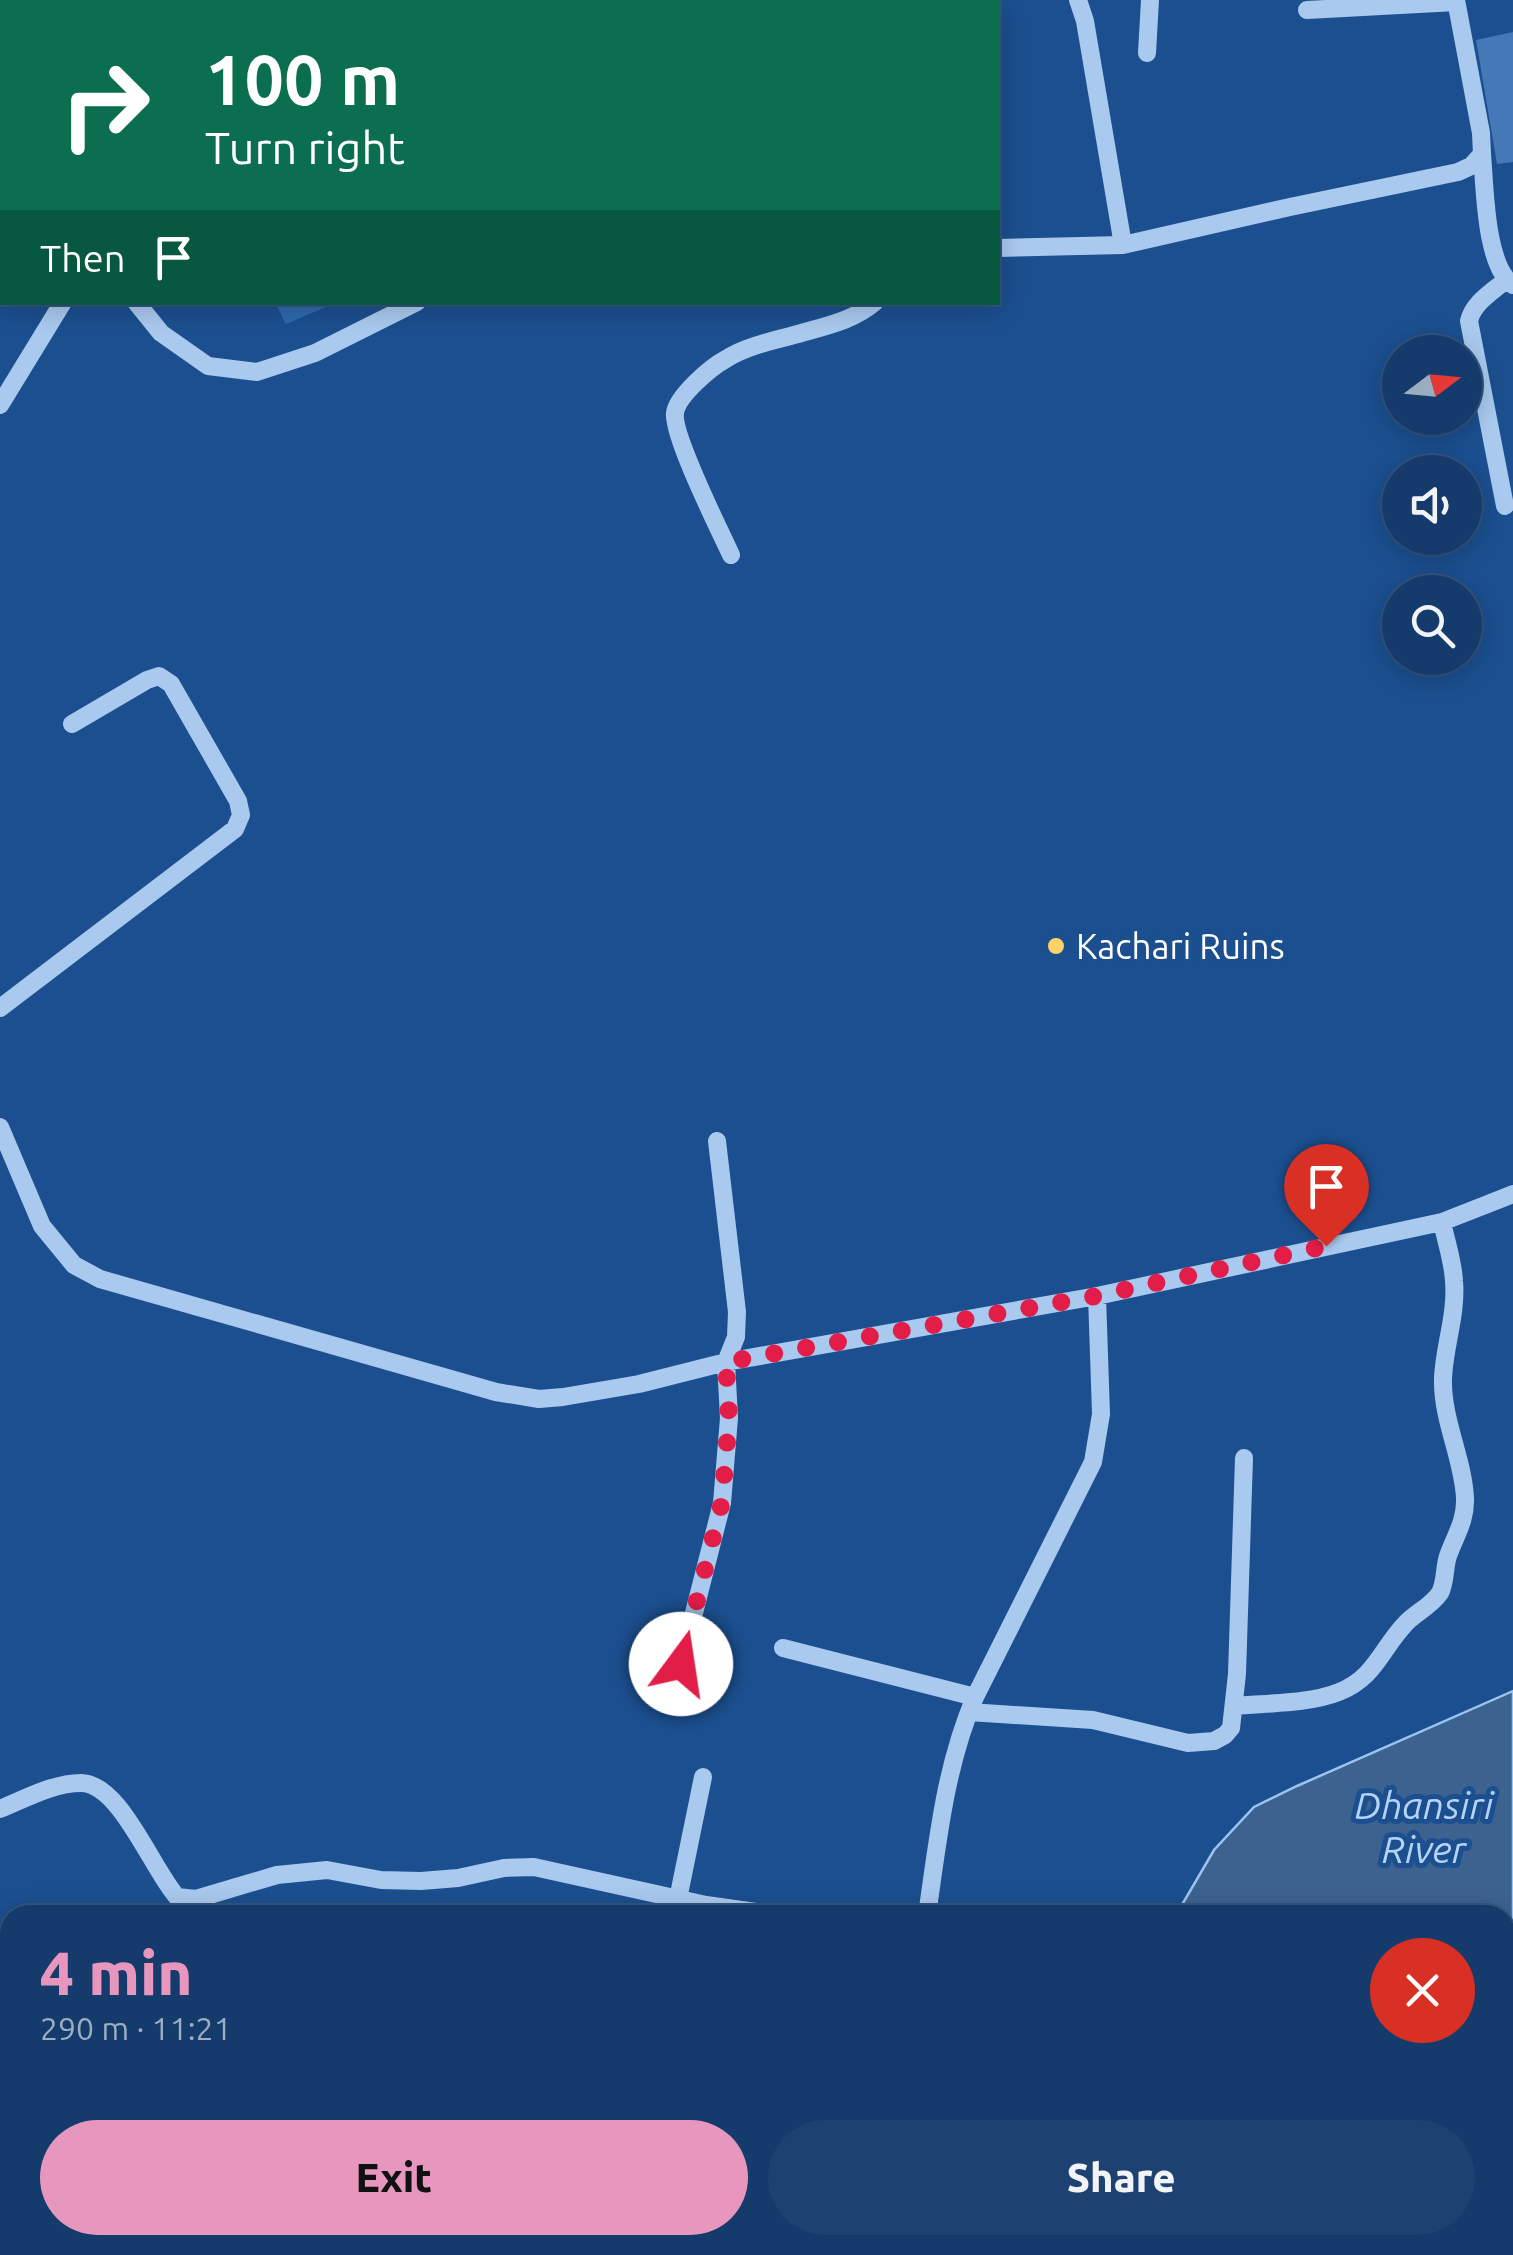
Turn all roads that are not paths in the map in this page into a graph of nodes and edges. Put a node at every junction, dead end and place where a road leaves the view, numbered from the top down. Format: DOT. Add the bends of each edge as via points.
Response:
graph roads {
  1 [pos="1078,0"];
  2 [pos="1150,0"];
  3 [pos="1456,1"];
  4 [pos="1306,10"];
  5 [pos="1146,53"];
  6 [pos="1482,154"];
  7 [pos="1124,245"];
  8 [pos="1000,248"];
  9 [pos="1510,283"];
  10 [pos="61,305"];
  11 [pos="138,305"];
  12 [pos="411,305"];
  13 [pos="872,305"];
  14 [pos="0,405"];
  15 [pos="1505,506"];
  16 [pos="732,555"];
  17 [pos="72,724"];
  18 [pos="0,1008"];
  19 [pos="0,1127"];
  20 [pos="717,1140"];
  21 [pos="1513,1194"];
  22 [pos="1442,1222"];
  23 [pos="1096,1296"];
  24 [pos="726,1362"];
  25 [pos="1244,1458"];
  26 [pos="783,1648"];
  27 [pos="681,1664"];
  28 [pos="972,1704"];
  29 [pos="1234,1706"];
  30 [pos="703,1776"];
  31 [pos="0,1810"];
  32 [pos="678,1899"];
  33 [pos="716,1905"];
  34 [pos="928,1905"];
  1 -- 7 [label="street"];
  2 -- 5 [label="street"];
  3 -- 4 [label="street"];
  3 -- 6 [label="street"];
  6 -- 7 [label="street" via="1458,172"];
  6 -- 9 [label="street" via="1492,252"];
  7 -- 8 [label="street"];
  9 -- 15 [label="street" via="1478,305 1469,322"];
  10 -- 14 [label="street"];
  11 -- 12 [label="street" via="161,332 208,366 256,372 315,353"];
  13 -- 16 [label="street" via="832,325 726,358 682,396 674,414 678,430"];
  17 -- 18 [label="street" via="160,676 241,816 235,830"];
  19 -- 24 [label="street" via="42,1226 74,1265 100,1279 539,1399"];
  20 -- 24 [label="street" via="737,1312"];
  21 -- 22 [label="street"];
  22 -- 23 [label="street"];
  22 -- 29 [label="street" via="1454,1281 1444,1401 1465,1499 1444,1582 1355,1684 1323,1697"];
  23 -- 24 [label="street"];
  23 -- 28 [label="street" via="1101,1414 1093,1462"];
  24 -- 27 [label="street" via="722,1502"];
  25 -- 29 [label="street"];
  26 -- 28 [label="street"];
  28 -- 29 [label="street" via="1092,1720 1188,1743 1225,1735"];
  28 -- 34 [label="street" via="944,1797"];
  30 -- 32 [label="street"];
  31 -- 32 [label="street" via="55,1787 83,1782 101,1788 177,1897 196,1899 278,1875 327,1870 422,1881 534,1867"];
  32 -- 33 [label="street"];
}
